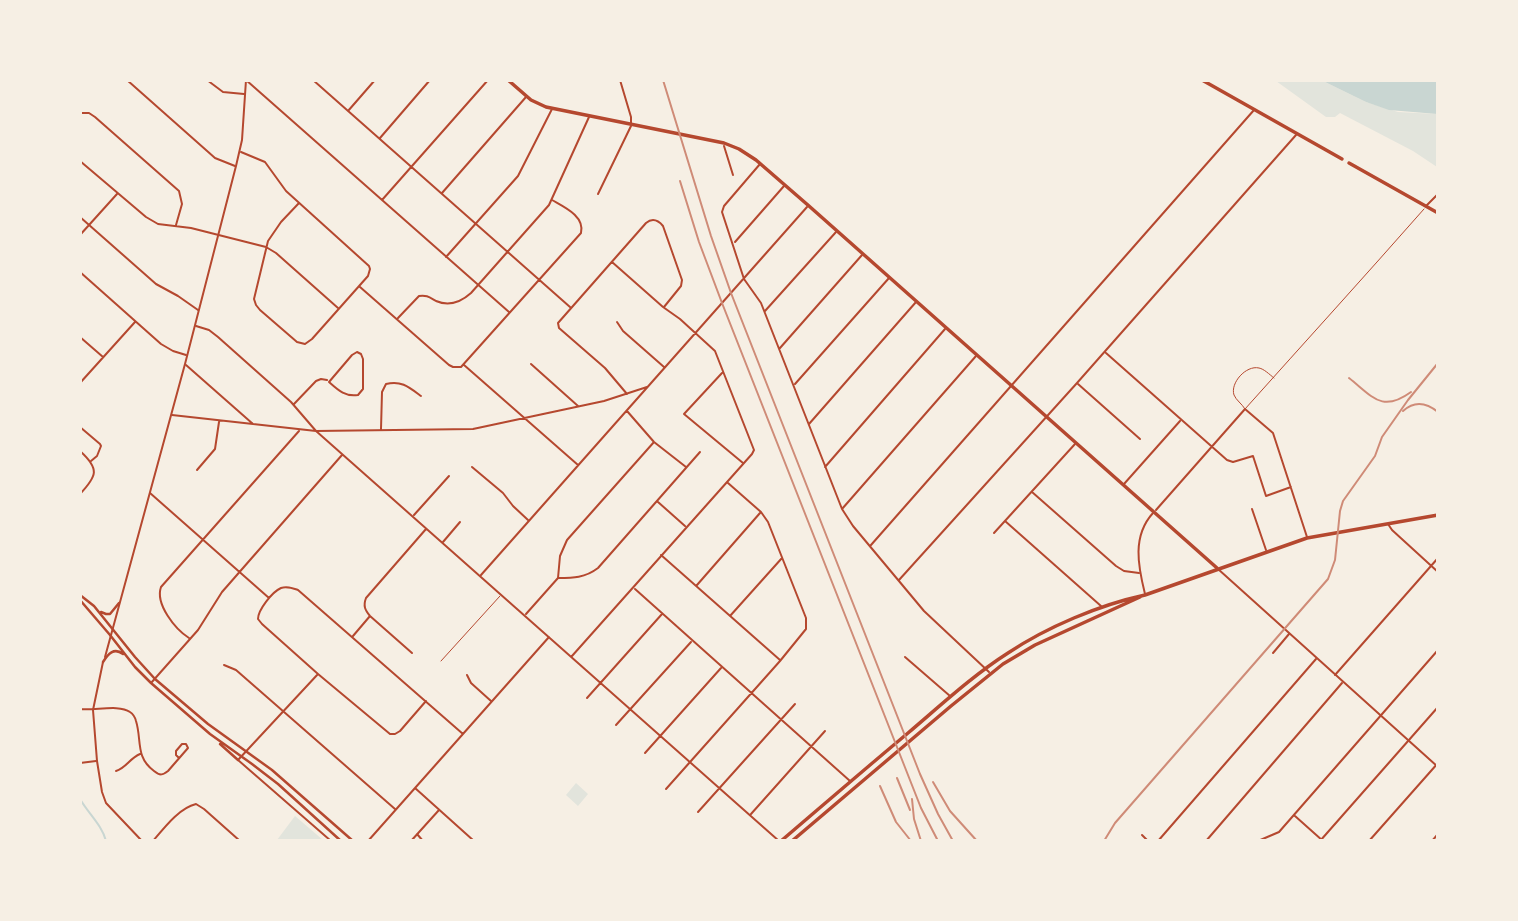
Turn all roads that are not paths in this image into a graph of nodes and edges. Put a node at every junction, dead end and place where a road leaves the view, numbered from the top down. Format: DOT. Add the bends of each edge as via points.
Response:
graph roads {
  1 [pos="127,80"];
  2 [pos="207,80"];
  3 [pos="246,80"];
  4 [pos="313,80"];
  5 [pos="320,80"];
  6 [pos="375,80"];
  7 [pos="430,80"];
  8 [pos="488,80"];
  9 [pos="508,80"];
  10 [pos="620,80"];
  11 [pos="1202,80"];
  12 [pos="317,84"];
  13 [pos="245,94"];
  14 [pos="527,97"];
  15 [pos="553,108"];
  16 [pos="1254,110"];
  17 [pos="348,111"];
  18 [pos="80,113"];
  19 [pos="589,116"];
  20 [pos="631,125"];
  21 [pos="1298,134"];
  22 [pos="379,139"];
  23 [pos="724,143"];
  24 [pos="240,151"];
  25 [pos="1342,159"];
  26 [pos="80,161"];
  27 [pos="761,163"];
  28 [pos="1349,163"];
  29 [pos="236,166"];
  30 [pos="411,167"];
  31 [pos="733,175"];
  32 [pos="785,185"];
  33 [pos="117,193"];
  34 [pos="442,193"];
  35 [pos="598,194"];
  36 [pos="1437,194"];
  37 [pos="382,200"];
  38 [pos="552,200"];
  39 [pos="299,203"];
  40 [pos="809,206"];
  41 [pos="1426,207"];
  42 [pos="1437,214"];
  43 [pos="80,217"];
  44 [pos="476,223"];
  45 [pos="90,225"];
  46 [pos="176,226"];
  47 [pos="837,231"];
  48 [pos="80,235"];
  49 [pos="219,235"];
  50 [pos="733,243"];
  51 [pos="266,247"];
  52 [pos="508,251"];
  53 [pos="863,254"];
  54 [pos="446,257"];
  55 [pos="611,262"];
  56 [pos="80,272"];
  57 [pos="890,278"];
  58 [pos="540,279"];
  59 [pos="744,279"];
  60 [pos="478,285"];
  61 [pos="359,286"];
  62 [pos="916,302"];
  63 [pos="663,307"];
  64 [pos="571,308"];
  65 [pos="339,309"];
  66 [pos="199,311"];
  67 [pos="764,311"];
  68 [pos="510,313"];
  69 [pos="397,320"];
  70 [pos="136,321"];
  71 [pos="617,322"];
  72 [pos="195,326"];
  73 [pos="946,328"];
  74 [pos="695,333"];
  75 [pos="80,337"];
  76 [pos="779,349"];
  77 [pos="1105,352"];
  78 [pos="187,356"];
  79 [pos="977,356"];
  80 [pos="104,358"];
  81 [pos="531,363"];
  82 [pos="185,364"];
  83 [pos="464,365"];
  84 [pos="664,368"];
  85 [pos="723,372"];
  86 [pos="1273,378"];
  87 [pos="328,382"];
  88 [pos="80,383"];
  89 [pos="1077,383"];
  90 [pos="793,386"];
  91 [pos="1012,386"];
  92 [pos="647,387"];
  93 [pos="627,394"];
  94 [pos="421,396"];
  95 [pos="638,398"];
  96 [pos="293,405"];
  97 [pos="579,407"];
  98 [pos="1245,409"];
  99 [pos="627,411"];
  100 [pos="171,415"];
  101 [pos="1046,417"];
  102 [pos="525,418"];
  103 [pos="1181,420"];
  104 [pos="219,421"];
  105 [pos="808,424"];
  106 [pos="253,425"];
  107 [pos="80,427"];
  108 [pos="300,430"];
  109 [pos="381,430"];
  110 [pos="316,431"];
  111 [pos="1140,439"];
  112 [pos="654,442"];
  113 [pos="1076,443"];
  114 [pos="1212,447"];
  115 [pos="80,451"];
  116 [pos="700,452"];
  117 [pos="343,455"];
  118 [pos="91,461"];
  119 [pos="743,464"];
  120 [pos="579,465"];
  121 [pos="472,467"];
  122 [pos="687,467"];
  123 [pos="825,467"];
  124 [pos="197,470"];
  125 [pos="449,476"];
  126 [pos="727,482"];
  127 [pos="1123,485"];
  128 [pos="1291,487"];
  129 [pos="1032,492"];
  130 [pos="150,493"];
  131 [pos="80,494"];
  132 [pos="657,501"];
  133 [pos="842,509"];
  134 [pos="1252,509"];
  135 [pos="761,512"];
  136 [pos="1154,512"];
  137 [pos="1437,515"];
  138 [pos="413,516"];
  139 [pos="529,521"];
  140 [pos="1005,521"];
  141 [pos="460,522"];
  142 [pos="1388,523"];
  143 [pos="687,527"];
  144 [pos="426,528"];
  145 [pos="994,533"];
  146 [pos="1307,538"];
  147 [pos="203,539"];
  148 [pos="443,542"];
  149 [pos="870,546"];
  150 [pos="1266,551"];
  151 [pos="661,555"];
  152 [pos="783,557"];
  153 [pos="1437,558"];
  154 [pos="1431,566"];
  155 [pos="1217,568"];
  156 [pos="240,572"];
  157 [pos="1437,572"];
  158 [pos="1140,573"];
  159 [pos="480,576"];
  160 [pos="558,578"];
  161 [pos="898,581"];
  162 [pos="696,586"];
  163 [pos="633,587"];
  164 [pos="501,594"];
  165 [pos="1145,595"];
  166 [pos="80,598"];
  167 [pos="270,598"];
  168 [pos="119,603"];
  169 [pos="1103,607"];
  170 [pos="97,609"];
  171 [pos="662,614"];
  172 [pos="525,615"];
  173 [pos="370,616"];
  174 [pos="730,616"];
  175 [pos="113,627"];
  176 [pos="1288,634"];
  177 [pos="110,635"];
  178 [pos="352,636"];
  179 [pos="550,637"];
  180 [pos="190,639"];
  181 [pos="692,641"];
  182 [pos="1437,650"];
  183 [pos="412,653"];
  184 [pos="1273,653"];
  185 [pos="126,656"];
  186 [pos="572,656"];
  187 [pos="905,657"];
  188 [pos="1316,659"];
  189 [pos="441,661"];
  190 [pos="780,661"];
  191 [pos="103,662"];
  192 [pos="224,665"];
  193 [pos="722,667"];
  194 [pos="986,668"];
  195 [pos="990,673"];
  196 [pos="318,674"];
  197 [pos="467,675"];
  198 [pos="1335,675"];
  199 [pos="155,679"];
  200 [pos="601,682"];
  201 [pos="1343,682"];
  202 [pos="151,683"];
  203 [pos="752,693"];
  204 [pos="951,697"];
  205 [pos="587,698"];
  206 [pos="426,701"];
  207 [pos="491,702"];
  208 [pos="795,704"];
  209 [pos="1437,707"];
  210 [pos="80,709"];
  211 [pos="631,709"];
  212 [pos="93,710"];
  213 [pos="284,712"];
  214 [pos="1380,716"];
  215 [pos="781,720"];
  216 [pos="616,725"];
  217 [pos="825,731"];
  218 [pos="463,734"];
  219 [pos="660,735"];
  220 [pos="1408,741"];
  221 [pos="811,746"];
  222 [pos="246,751"];
  223 [pos="645,753"];
  224 [pos="141,754"];
  225 [pos="179,758"];
  226 [pos="239,758"];
  227 [pos="97,761"];
  228 [pos="691,762"];
  229 [pos="80,763"];
  230 [pos="1437,765"];
  231 [pos="116,771"];
  232 [pos="850,781"];
  233 [pos="415,788"];
  234 [pos="720,788"];
  235 [pos="666,789"];
  236 [pos="396,809"];
  237 [pos="439,810"];
  238 [pos="698,812"];
  239 [pos="750,815"];
  240 [pos="1294,815"];
  241 [pos="417,834"];
  242 [pos="1437,834"];
  243 [pos="1142,835"];
  244 [pos="1321,840"];
  245 [pos="142,841"];
  246 [pos="153,841"];
  247 [pos="240,841"];
  248 [pos="331,841"];
  249 [pos="341,841"];
  250 [pos="353,841"];
  251 [pos="368,841"];
  252 [pos="411,841"];
  253 [pos="424,841"];
  254 [pos="474,841"];
  255 [pos="780,841"];
  256 [pos="792,841"];
  257 [pos="1148,841"];
  258 [pos="1158,841"];
  259 [pos="1206,841"];
  260 [pos="1258,841"];
  261 [pos="1369,841"];
  262 [pos="1432,841"];
  1 -- 29 [label="street" via="215,158"];
  2 -- 13 [label="street" via="222,92"];
  3 -- 13 [label="street"];
  3 -- 37 [label="street"];
  4 -- 12 [label="street"];
  5 -- 12 [label="street"];
  6 -- 17 [label="street"];
  7 -- 22 [label="street"];
  8 -- 30 [label="street"];
  9 -- 14 [label="main road"];
  10 -- 20 [label="street"];
  11 -- 16 [label="main road"];
  12 -- 17 [label="street"];
  13 -- 24 [label="street"];
  14 -- 15 [label="main road"];
  14 -- 34 [label="street"];
  15 -- 19 [label="main road"];
  15 -- 44 [label="street" via="518,176"];
  16 -- 21 [label="main road"];
  16 -- 91 [label="street"];
  17 -- 22 [label="street"];
  18 -- 46 [label="street" via="95,117 179,191"];
  19 -- 20 [label="main road"];
  19 -- 38 [label="street"];
  20 -- 23 [label="main road"];
  20 -- 35 [label="street"];
  21 -- 25 [label="main road"];
  21 -- 77 [label="street"];
  22 -- 30 [label="street"];
  23 -- 27 [label="main road"];
  23 -- 31 [label="street"];
  24 -- 29 [label="street"];
  24 -- 39 [label="street" via="265,162"];
  26 -- 33 [label="street"];
  27 -- 32 [label="main road"];
  27 -- 50 [label="street" via="722,209"];
  28 -- 41 [label="main road"];
  29 -- 49 [label="street"];
  30 -- 34 [label="street"];
  30 -- 37 [label="street"];
  32 -- 40 [label="main road"];
  32 -- 50 [label="street"];
  33 -- 45 [label="street"];
  33 -- 46 [label="street" via="150,221"];
  34 -- 44 [label="street"];
  36 -- 41 [label="street"];
  37 -- 54 [label="street"];
  38 -- 52 [label="street"];
  38 -- 58 [label="street" via="577,217 583,228"];
  39 -- 51 [label="street"];
  39 -- 61 [label="street" via="369,266 368,276"];
  40 -- 47 [label="main road"];
  40 -- 59 [label="street"];
  41 -- 42 [label="main road"];
  41 -- 86 [label="lane"];
  43 -- 45 [label="street"];
  44 -- 52 [label="street"];
  44 -- 54 [label="street"];
  45 -- 48 [label="street"];
  45 -- 66 [label="street" via="156,284"];
  46 -- 49 [label="street"];
  47 -- 53 [label="main road"];
  47 -- 67 [label="street"];
  49 -- 51 [label="street"];
  49 -- 66 [label="street"];
  50 -- 59 [label="street"];
  51 -- 65 [label="street"];
  51 -- 65 [label="street" via="255,302 297,342 308,343"];
  52 -- 58 [label="street"];
  52 -- 60 [label="street"];
  53 -- 57 [label="main road"];
  53 -- 76 [label="street"];
  54 -- 60 [label="street"];
  55 -- 63 [label="street"];
  55 -- 63 [label="street" via="646,223 660,222 682,283"];
  55 -- 64 [label="street"];
  56 -- 70 [label="street"];
  57 -- 62 [label="main road"];
  57 -- 90 [label="street"];
  58 -- 64 [label="street"];
  58 -- 68 [label="street"];
  59 -- 67 [label="street"];
  59 -- 74 [label="street"];
  60 -- 68 [label="street"];
  60 -- 69 [label="street" via="454,303 419,296"];
  61 -- 65 [label="street"];
  61 -- 69 [label="street"];
  62 -- 73 [label="main road"];
  62 -- 105 [label="street"];
  63 -- 74 [label="street"];
  64 -- 93 [label="street" via="559,328"];
  66 -- 72 [label="street"];
  67 -- 76 [label="street"];
  68 -- 83 [label="street"];
  69 -- 83 [label="street" via="449,365"];
  70 -- 78 [label="street" via="166,347"];
  70 -- 80 [label="street"];
  71 -- 84 [label="street"];
  72 -- 78 [label="street"];
  72 -- 96 [label="street" via="214,333"];
  73 -- 79 [label="main road"];
  73 -- 123 [label="street"];
  74 -- 84 [label="street"];
  74 -- 85 [label="street" via="715,351"];
  75 -- 80 [label="street"];
  76 -- 90 [label="street"];
  77 -- 89 [label="street"];
  77 -- 103 [label="street"];
  78 -- 82 [label="street"];
  79 -- 91 [label="main road"];
  79 -- 133 [label="street"];
  80 -- 88 [label="street"];
  81 -- 97 [label="street"];
  82 -- 100 [label="street"];
  82 -- 106 [label="street"];
  83 -- 102 [label="street"];
  84 -- 92 [label="street"];
  85 -- 119 [label="street" via="754,450"];
  85 -- 119 [label="street" via="684,414"];
  86 -- 98 [label="lane"];
  86 -- 98 [label="lane" via="1257,368 1247,370 1237,381 1234,393"];
  87 -- 87 [label="street" via="355,353 363,356 360,393 346,395"];
  87 -- 96 [label="street" via="316,381"];
  89 -- 101 [label="street"];
  89 -- 111 [label="street"];
  90 -- 105 [label="street"];
  91 -- 101 [label="main road"];
  91 -- 149 [label="street"];
  92 -- 93 [label="street"];
  92 -- 95 [label="street"];
  93 -- 95 [label="street"];
  93 -- 97 [label="street"];
  94 -- 109 [label="street" via="405,384 386,384"];
  95 -- 99 [label="street"];
  96 -- 110 [label="street"];
  97 -- 102 [label="street"];
  98 -- 114 [label="street"];
  98 -- 128 [label="street" via="1273,433"];
  99 -- 112 [label="street"];
  99 -- 120 [label="street"];
  100 -- 104 [label="street"];
  100 -- 130 [label="street"];
  101 -- 113 [label="main road"];
  101 -- 161 [label="street"];
  102 -- 109 [label="street" via="473,429"];
  102 -- 120 [label="street"];
  103 -- 114 [label="street"];
  103 -- 127 [label="street"];
  104 -- 106 [label="street"];
  104 -- 124 [label="street" via="215,449"];
  105 -- 123 [label="street"];
  106 -- 108 [label="street"];
  107 -- 118 [label="street" via="101,446"];
  108 -- 110 [label="street"];
  108 -- 147 [label="street"];
  109 -- 110 [label="street"];
  110 -- 117 [label="street"];
  112 -- 122 [label="street"];
  112 -- 160 [label="street" via="567,540"];
  113 -- 127 [label="main road"];
  113 -- 129 [label="street"];
  114 -- 128 [label="street" via="1230,462 1253,456 1266,496"];
  114 -- 136 [label="street"];
  115 -- 118 [label="street"];
  116 -- 122 [label="street"];
  117 -- 138 [label="street"];
  117 -- 156 [label="street"];
  118 -- 131 [label="street" via="94,479"];
  119 -- 126 [label="street"];
  120 -- 139 [label="street"];
  121 -- 139 [label="street"];
  122 -- 132 [label="street"];
  123 -- 133 [label="street"];
  125 -- 138 [label="street"];
  126 -- 135 [label="street"];
  126 -- 143 [label="street"];
  127 -- 136 [label="main road"];
  128 -- 146 [label="street"];
  129 -- 140 [label="street"];
  129 -- 158 [label="street" via="1116,566"];
  130 -- 147 [label="street"];
  130 -- 168 [label="street"];
  132 -- 143 [label="street"];
  132 -- 160 [label="street" via="593,572 580,578"];
  133 -- 149 [label="street"];
  134 -- 150 [label="street"];
  135 -- 152 [label="street"];
  135 -- 162 [label="street"];
  136 -- 155 [label="main road"];
  136 -- 158 [label="street" via="1139,539"];
  137 -- 142 [label="main road"];
  138 -- 144 [label="street"];
  139 -- 159 [label="street"];
  140 -- 145 [label="street"];
  140 -- 169 [label="street"];
  141 -- 148 [label="street"];
  142 -- 146 [label="main road"];
  142 -- 154 [label="street"];
  143 -- 151 [label="street"];
  144 -- 148 [label="street"];
  144 -- 173 [label="street" via="366,598 364,607"];
  146 -- 150 [label="main road"];
  147 -- 156 [label="street"];
  147 -- 180 [label="street" via="158,594 175,626"];
  148 -- 159 [label="street"];
  149 -- 161 [label="street"];
  150 -- 155 [label="main road"];
  151 -- 162 [label="street"];
  151 -- 163 [label="street"];
  152 -- 174 [label="street"];
  152 -- 190 [label="street" via="807,626"];
  153 -- 154 [label="street"];
  154 -- 157 [label="street"];
  154 -- 198 [label="street"];
  155 -- 165 [label="main road"];
  155 -- 176 [label="street"];
  156 -- 167 [label="street"];
  156 -- 180 [label="street"];
  158 -- 165 [label="street"];
  159 -- 164 [label="street"];
  160 -- 172 [label="street"];
  161 -- 194 [label="street"];
  162 -- 174 [label="street"];
  163 -- 171 [label="street"];
  163 -- 186 [label="street"];
  164 -- 172 [label="street"];
  164 -- 189 [label="lane"];
  165 -- 169 [label="main road"];
  165 -- 195 [label="main road" via="1035,645"];
  166 -- 170 [label="main road"];
  166 -- 177 [label="main road"];
  167 -- 178 [label="street" via="285,587 298,590"];
  167 -- 196 [label="street" via="257,617"];
  168 -- 170 [label="main road" via="110,614"];
  168 -- 175 [label="street"];
  169 -- 194 [label="main road" via="1031,639"];
  170 -- 175 [label="main road"];
  171 -- 181 [label="street"];
  171 -- 200 [label="street"];
  172 -- 179 [label="street"];
  173 -- 178 [label="street"];
  173 -- 183 [label="street"];
  174 -- 190 [label="street"];
  175 -- 177 [label="street"];
  175 -- 199 [label="main road"];
  176 -- 184 [label="street"];
  176 -- 188 [label="street"];
  177 -- 185 [label="main road"];
  177 -- 191 [label="street"];
  178 -- 206 [label="street"];
  179 -- 186 [label="street"];
  179 -- 207 [label="street"];
  180 -- 199 [label="street"];
  181 -- 193 [label="street"];
  181 -- 211 [label="street"];
  182 -- 214 [label="street"];
  185 -- 191 [label="main road" via="114,651"];
  185 -- 202 [label="main road"];
  186 -- 200 [label="street"];
  187 -- 204 [label="street"];
  188 -- 198 [label="street"];
  188 -- 258 [label="street"];
  190 -- 203 [label="street"];
  191 -- 212 [label="street"];
  192 -- 213 [label="street" via="234,668"];
  193 -- 203 [label="street"];
  193 -- 219 [label="street"];
  194 -- 195 [label="street"];
  194 -- 204 [label="main road"];
  195 -- 256 [label="main road"];
  196 -- 206 [label="street" via="390,734 398,733"];
  196 -- 213 [label="street"];
  197 -- 207 [label="street"];
  198 -- 201 [label="street"];
  199 -- 202 [label="street"];
  199 -- 222 [label="main road"];
  200 -- 205 [label="street"];
  200 -- 211 [label="street"];
  201 -- 214 [label="street"];
  201 -- 259 [label="street"];
  202 -- 226 [label="main road"];
  203 -- 215 [label="street"];
  203 -- 228 [label="street"];
  204 -- 232 [label="main road"];
  206 -- 218 [label="street"];
  207 -- 218 [label="street"];
  208 -- 215 [label="street"];
  209 -- 220 [label="street"];
  210 -- 212 [label="street"];
  211 -- 216 [label="street"];
  211 -- 219 [label="street"];
  212 -- 224 [label="street" via="131,713"];
  212 -- 227 [label="street"];
  213 -- 222 [label="street"];
  213 -- 236 [label="street"];
  214 -- 220 [label="street"];
  214 -- 240 [label="street"];
  215 -- 221 [label="street"];
  215 -- 234 [label="street"];
  217 -- 221 [label="street"];
  218 -- 233 [label="street"];
  219 -- 223 [label="street"];
  219 -- 228 [label="street"];
  220 -- 230 [label="street"];
  220 -- 244 [label="street"];
  221 -- 232 [label="street"];
  221 -- 239 [label="street"];
  222 -- 226 [label="street"];
  222 -- 250 [label="main road"];
  224 -- 225 [label="street" via="161,775"];
  224 -- 231 [label="street"];
  226 -- 248 [label="street"];
  226 -- 249 [label="main road" via="278,784"];
  227 -- 229 [label="street"];
  227 -- 245 [label="street" via="106,803"];
  228 -- 234 [label="street"];
  228 -- 235 [label="street"];
  230 -- 261 [label="street"];
  232 -- 255 [label="main road"];
  233 -- 236 [label="street"];
  233 -- 237 [label="street"];
  234 -- 238 [label="street"];
  234 -- 239 [label="street"];
  236 -- 251 [label="street"];
  237 -- 241 [label="street"];
  237 -- 254 [label="street"];
  239 -- 255 [label="street"];
  240 -- 244 [label="street"];
  240 -- 260 [label="street" via="1278,833"];
  241 -- 252 [label="street"];
  241 -- 253 [label="street"];
  242 -- 262 [label="street"];
  243 -- 257 [label="street"];
  246 -- 247 [label="street" via="196,804"];
}
